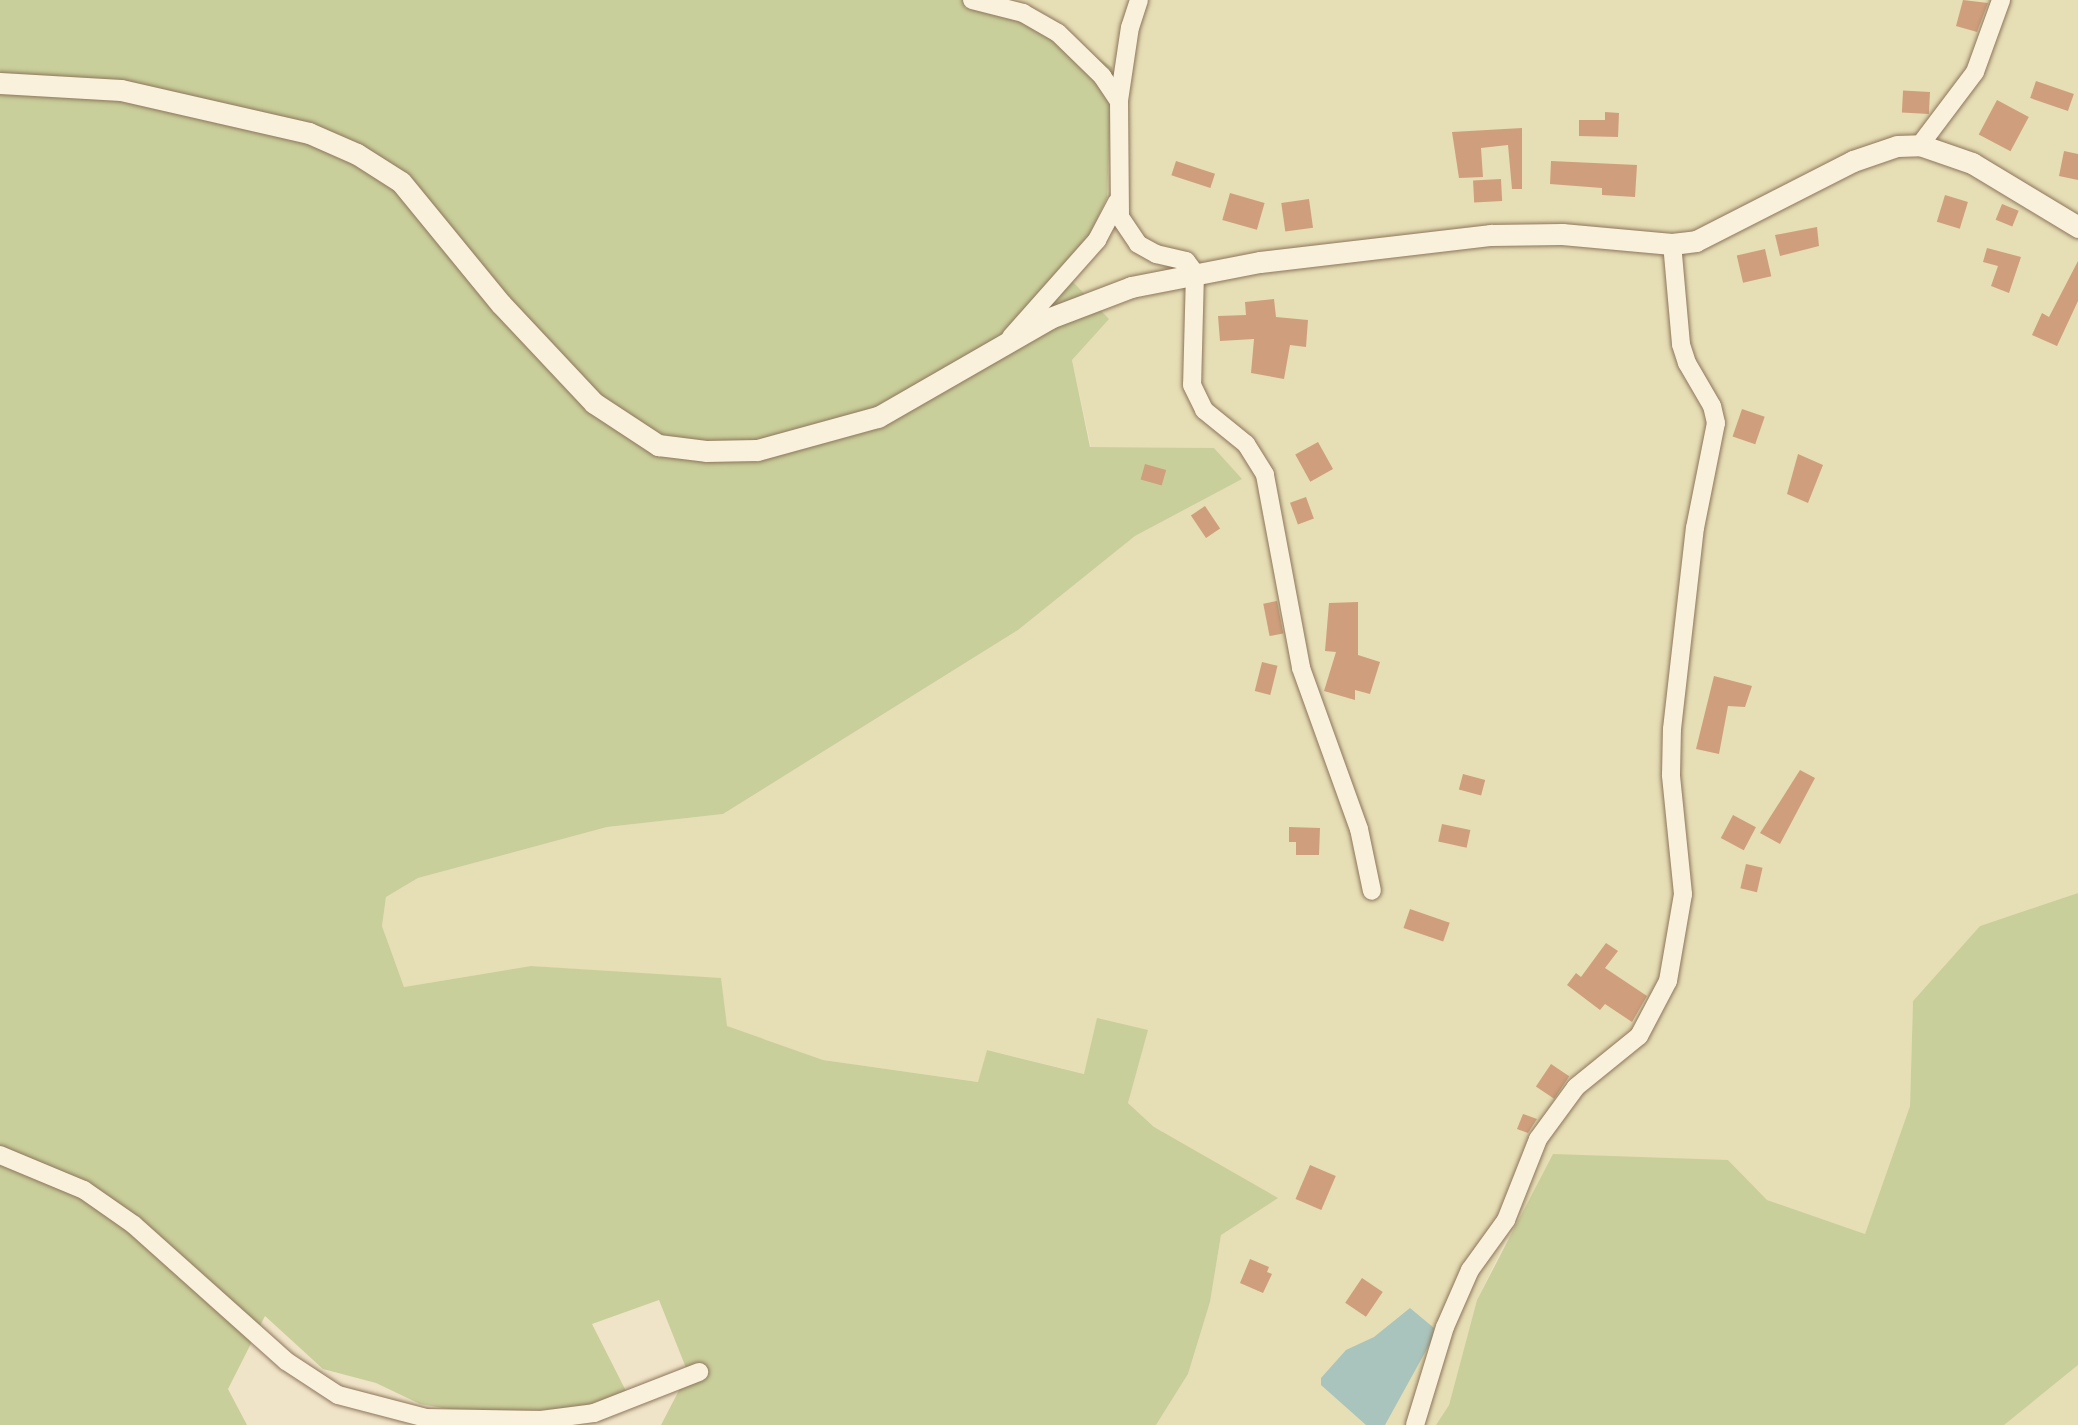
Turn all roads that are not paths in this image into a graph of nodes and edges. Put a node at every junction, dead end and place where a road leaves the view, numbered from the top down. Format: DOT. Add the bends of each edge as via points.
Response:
graph roads {
  1 [pos="972,0"];
  2 [pos="1139,0"];
  3 [pos="2001,0"];
  4 [pos="1015,5"];
  5 [pos="0,83"];
  6 [pos="1119,102"];
  7 [pos="1920,145"];
  8 [pos="1116,202"];
  9 [pos="2078,227"];
  10 [pos="1672,244"];
  11 [pos="1195,273"];
  12 [pos="1008,340"];
  13 [pos="1372,891"];
  14 [pos="0,1155"];
  15 [pos="699,1372"];
  16 [pos="1415,1425"];
  1 -- 4 [label="street"];
  2 -- 6 [label="street" via="1127,38"];
  3 -- 7 [label="street" via="1975,72"];
  4 -- 6 [label="street" via="1058,33 1102,76"];
  5 -- 12 [label="street" via="121,90 309,133 357,154 401,182 501,304 586,395 626,428 658,445 706,451 757,450 810,438 878,417"];
  6 -- 8 [label="street"];
  7 -- 9 [label="street" via="1972,163"];
  7 -- 10 [label="street" via="1873,152 1713,234"];
  8 -- 11 [label="street" via="1138,244 1186,261"];
  8 -- 12 [label="street" via="1097,240"];
  10 -- 11 [label="street" via="1562,234 1491,235 1337,251"];
  10 -- 16 [label="street" via="1681,344 1716,423 1695,528 1672,729 1671,775 1683,894 1668,981 1639,1036 1576,1087 1538,1139 1506,1220 1470,1270 1445,1327"];
  11 -- 12 [label="street" via="1088,301"];
  11 -- 13 [label="street" via="1192,385 1204,410 1246,444 1265,475 1301,668 1359,829"];
  14 -- 15 [label="street" via="84,1190 134,1226 286,1361 338,1395 426,1418 541,1420 594,1413"];
}
